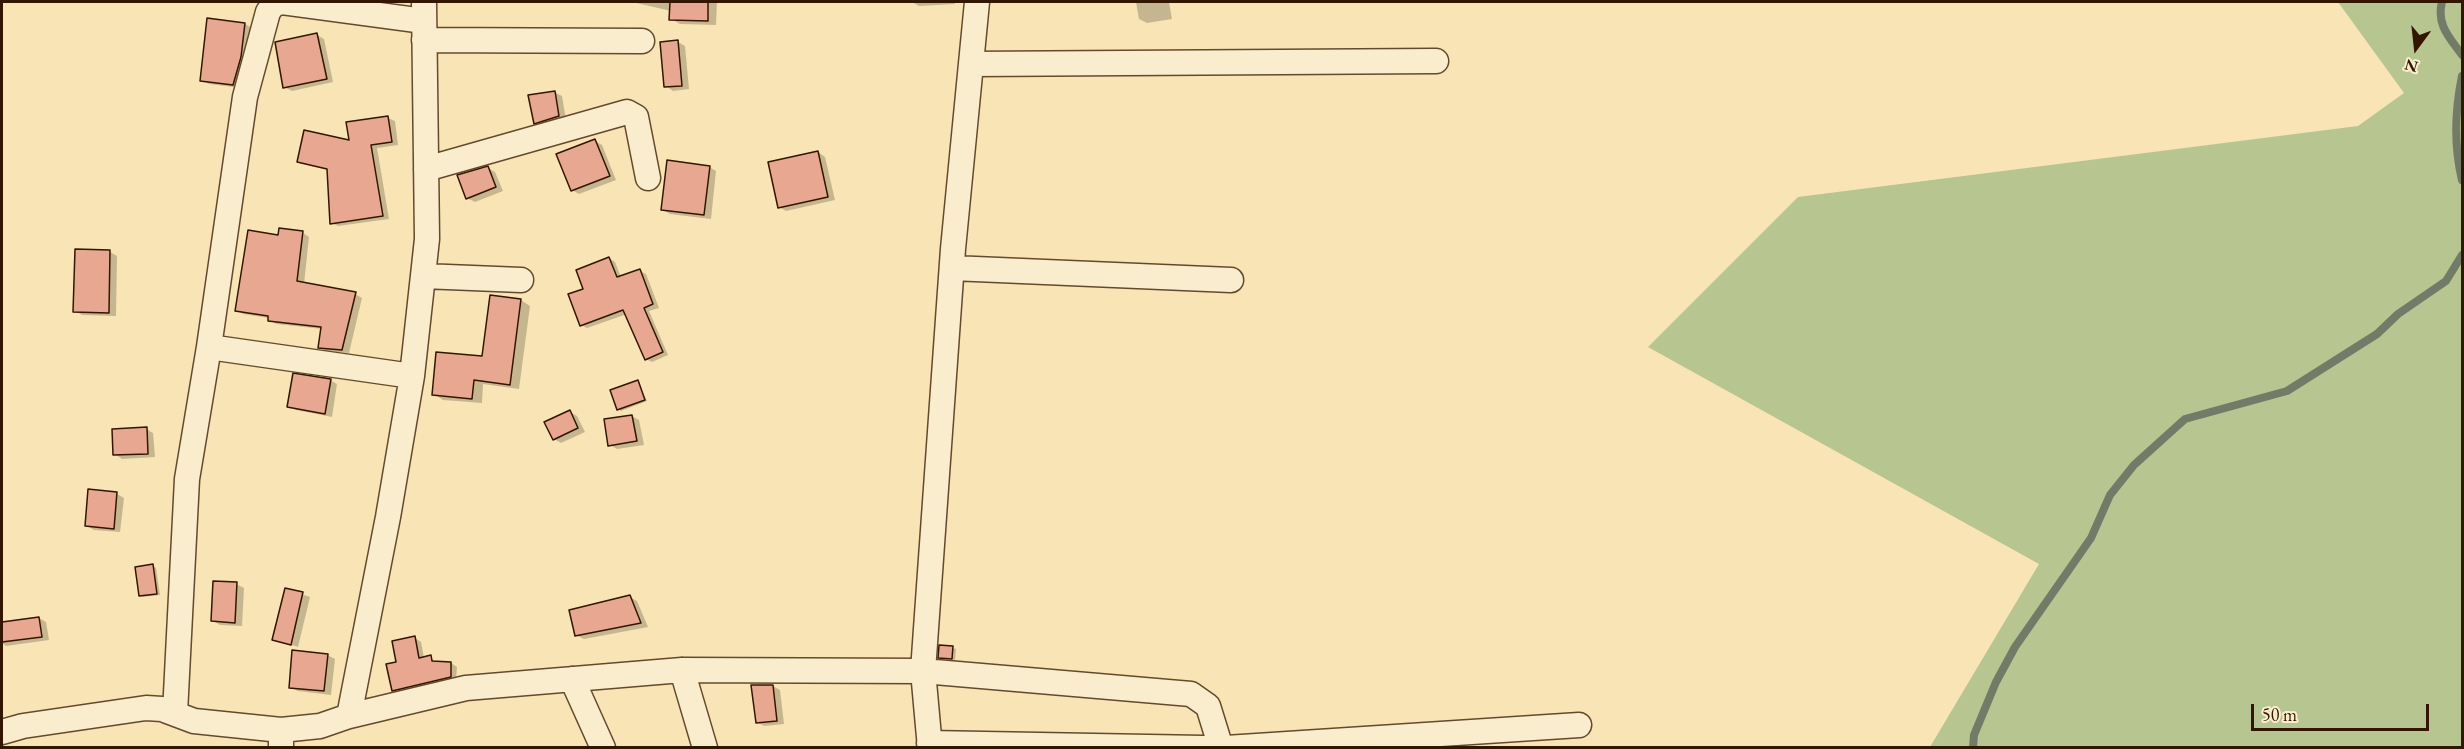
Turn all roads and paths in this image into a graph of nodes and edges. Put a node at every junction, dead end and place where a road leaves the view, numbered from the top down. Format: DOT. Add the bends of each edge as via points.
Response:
graph roads {
  1 [pos="282,2"];
  2 [pos="977,2"];
  3 [pos="424,21"];
  4 [pos="642,41"];
  5 [pos="1436,61"];
  6 [pos="971,64"];
  7 [pos="426,169"];
  8 [pos="648,178"];
  9 [pos="952,268"];
  10 [pos="423,276"];
  11 [pos="521,280"];
  12 [pos="1231,280"];
  13 [pos="209,347"];
  14 [pos="412,376"];
  15 [pos="682,670"];
  16 [pos="923,671"];
  17 [pos="572,679"];
  18 [pos="175,713"];
  19 [pos="349,716"];
  20 [pos="1579,724"];
  21 [pos="2,732"];
  22 [pos="281,739"];
  23 [pos="930,745"];
  24 [pos="603,747"];
  25 [pos="705,747"];
  26 [pos="1203,747"];
  27 [pos="1224,747"];
  1 -- 3 [label="street"];
  1 -- 13 [label="street" via="273,4 268,12 245,97"];
  2 -- 6 [label="street"];
  3 -- 4 [label="street"];
  3 -- 7 [label="street"];
  5 -- 6 [label="street"];
  6 -- 9 [label="street"];
  7 -- 8 [label="street" via="627,112 636,117"];
  7 -- 10 [label="street" via="428,239"];
  9 -- 12 [label="street"];
  9 -- 16 [label="street"];
  10 -- 11 [label="street"];
  10 -- 14 [label="street"];
  13 -- 14 [label="street"];
  13 -- 18 [label="street" via="187,479"];
  14 -- 19 [label="street"];
  15 -- 16 [label="street"];
  15 -- 17 [label="street"];
  15 -- 25 [label="street"];
  16 -- 23 [label="street"];
  16 -- 27 [label="street" via="1191,694 1208,706"];
  17 -- 19 [label="street" via="466,688"];
  17 -- 24 [label="street"];
  18 -- 21 [label="street" via="146,708"];
  18 -- 22 [label="street" via="194,721"];
  19 -- 22 [label="street"];
  20 -- 27 [label="street"];
  23 -- 26 [label="street"];
}
